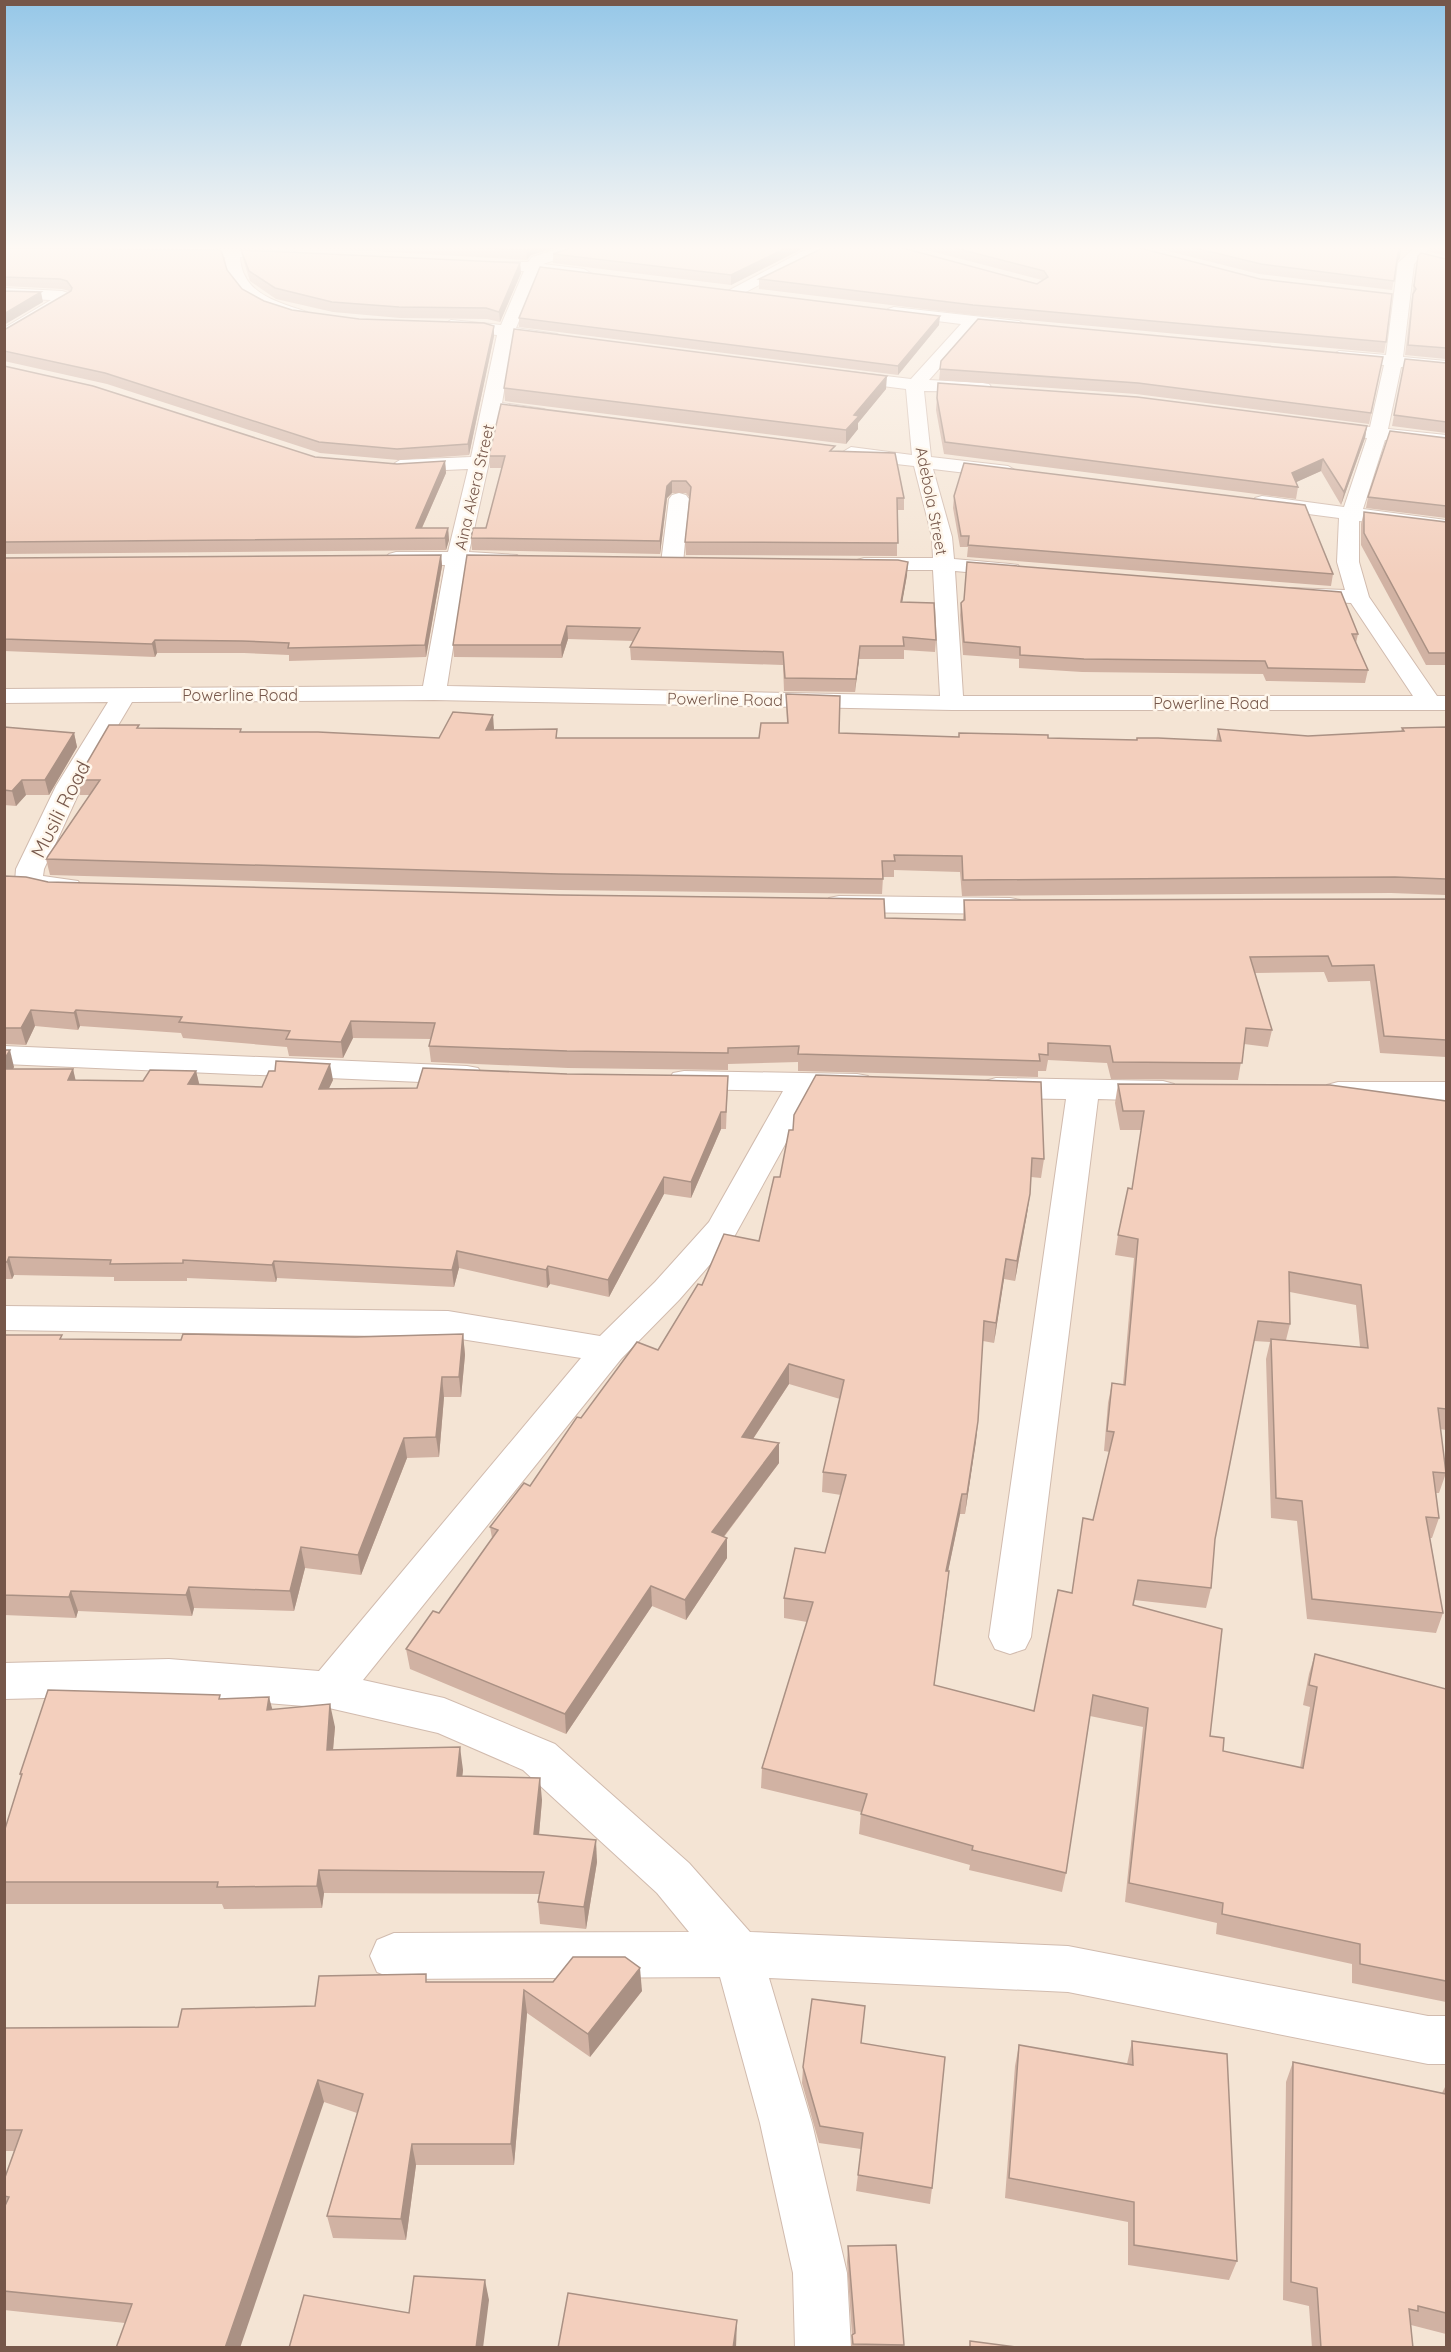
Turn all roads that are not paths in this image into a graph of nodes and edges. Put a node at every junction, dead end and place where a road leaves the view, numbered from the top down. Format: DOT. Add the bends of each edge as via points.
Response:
graph roads {
  1 [pos="499,357"];
  2 [pos="941,357"];
  3 [pos="1345,357"];
  4 [pos="1395,357"];
  5 [pos="1394,361"];
  6 [pos="1446,366"];
  7 [pos="831,375"];
  8 [pos="915,385"];
  9 [pos="1001,389"];
  10 [pos="492,408"];
  11 [pos="561,416"];
  12 [pos="1302,424"];
  13 [pos="1378,434"];
  14 [pos="1446,441"];
  15 [pos="834,452"];
  16 [pos="479,462"];
  17 [pos="922,462"];
  18 [pos="378,466"];
  19 [pos="1028,474"];
  20 [pos="679,499"];
  21 [pos="1239,499"];
  22 [pos="1351,514"];
  23 [pos="1446,526"];
  24 [pos="457,558"];
  25 [pos="375,559"];
  26 [pos="527,560"];
  27 [pos="696,563"];
  28 [pos="838,564"];
  29 [pos="944,564"];
  30 [pos="1027,571"];
  31 [pos="1279,591"];
  32 [pos="1358,597"];
  33 [pos="434,693"];
  34 [pos="4,696"];
  35 [pos="124,696"];
  36 [pos="952,703"];
  37 [pos="1438,703"];
  38 [pos="96,888"];
  39 [pos="810,904"];
  40 [pos="1035,906"];
  41 [pos="4,1055"];
  42 [pos="496,1076"];
  43 [pos="650,1080"];
  44 [pos="804,1082"];
  45 [pos="886,1084"];
  46 [pos="967,1087"];
  47 [pos="1083,1091"];
  48 [pos="1189,1091"];
  49 [pos="1306,1092"];
  50 [pos="1446,1092"];
  51 [pos="4,1318"];
  52 [pos="609,1350"];
  53 [pos="1010,1637"];
  54 [pos="6,1688"];
  55 [pos="329,1690"];
  56 [pos="738,1954"];
  57 [pos="394,1956"];
  58 [pos="1446,2040"];
  59 [pos="823,2348"];
  1 -- 10 [label="street, Aina Akera Street"];
  2 -- 8 [label="street"];
  3 -- 5 [label="street"];
  4 -- 5 [label="street"];
  5 -- 6 [label="street"];
  5 -- 13 [label="street"];
  7 -- 8 [label="street"];
  8 -- 9 [label="street"];
  8 -- 17 [label="street, Adebola Street"];
  10 -- 11 [label="street"];
  10 -- 16 [label="street, Aina Akera Street"];
  12 -- 13 [label="street"];
  13 -- 14 [label="street"];
  13 -- 22 [label="street"];
  15 -- 17 [label="street"];
  16 -- 18 [label="street"];
  16 -- 24 [label="street, Aina Akera Street"];
  17 -- 19 [label="street"];
  17 -- 29 [label="street, Adebola Street" via="942,537"];
  20 -- 27 [label="street" via="663,563"];
  21 -- 22 [label="street"];
  22 -- 23 [label="street"];
  22 -- 32 [label="street" via="1348,562"];
  24 -- 25 [label="street"];
  24 -- 26 [label="street"];
  24 -- 33 [label="street, Aina Akera Street"];
  28 -- 29 [label="street"];
  29 -- 30 [label="street"];
  29 -- 36 [label="street, Adebola Street"];
  31 -- 32 [label="street"];
  32 -- 37 [label="street"];
  33 -- 35 [label="street, Powerline Road"];
  33 -- 36 [label="street, Powerline Road"];
  34 -- 35 [label="street, Powerline Road"];
  35 -- 38 [label="street, Musili Road" via="69,786 30,869 28,882"];
  36 -- 37 [label="street, Powerline Road"];
  39 -- 40 [label="street"];
  41 -- 42 [label="street"];
  43 -- 44 [label="street"];
  44 -- 45 [label="street"];
  44 -- 52 [label="street" via="722,1228"];
  46 -- 47 [label="street"];
  47 -- 48 [label="street"];
  47 -- 53 [label="street"];
  49 -- 50 [label="street"];
  51 -- 52 [label="street" via="448,1324"];
  52 -- 55 [label="street"];
  54 -- 55 [label="street" via="169,1677"];
  55 -- 56 [label="street" via="444,1716 538,1757 673,1878"];
  56 -- 57 [label="street"];
  56 -- 58 [label="street" via="1068,1969 1428,2040"];
  56 -- 59 [label="street" via="786,2123 820,2273"];
}
